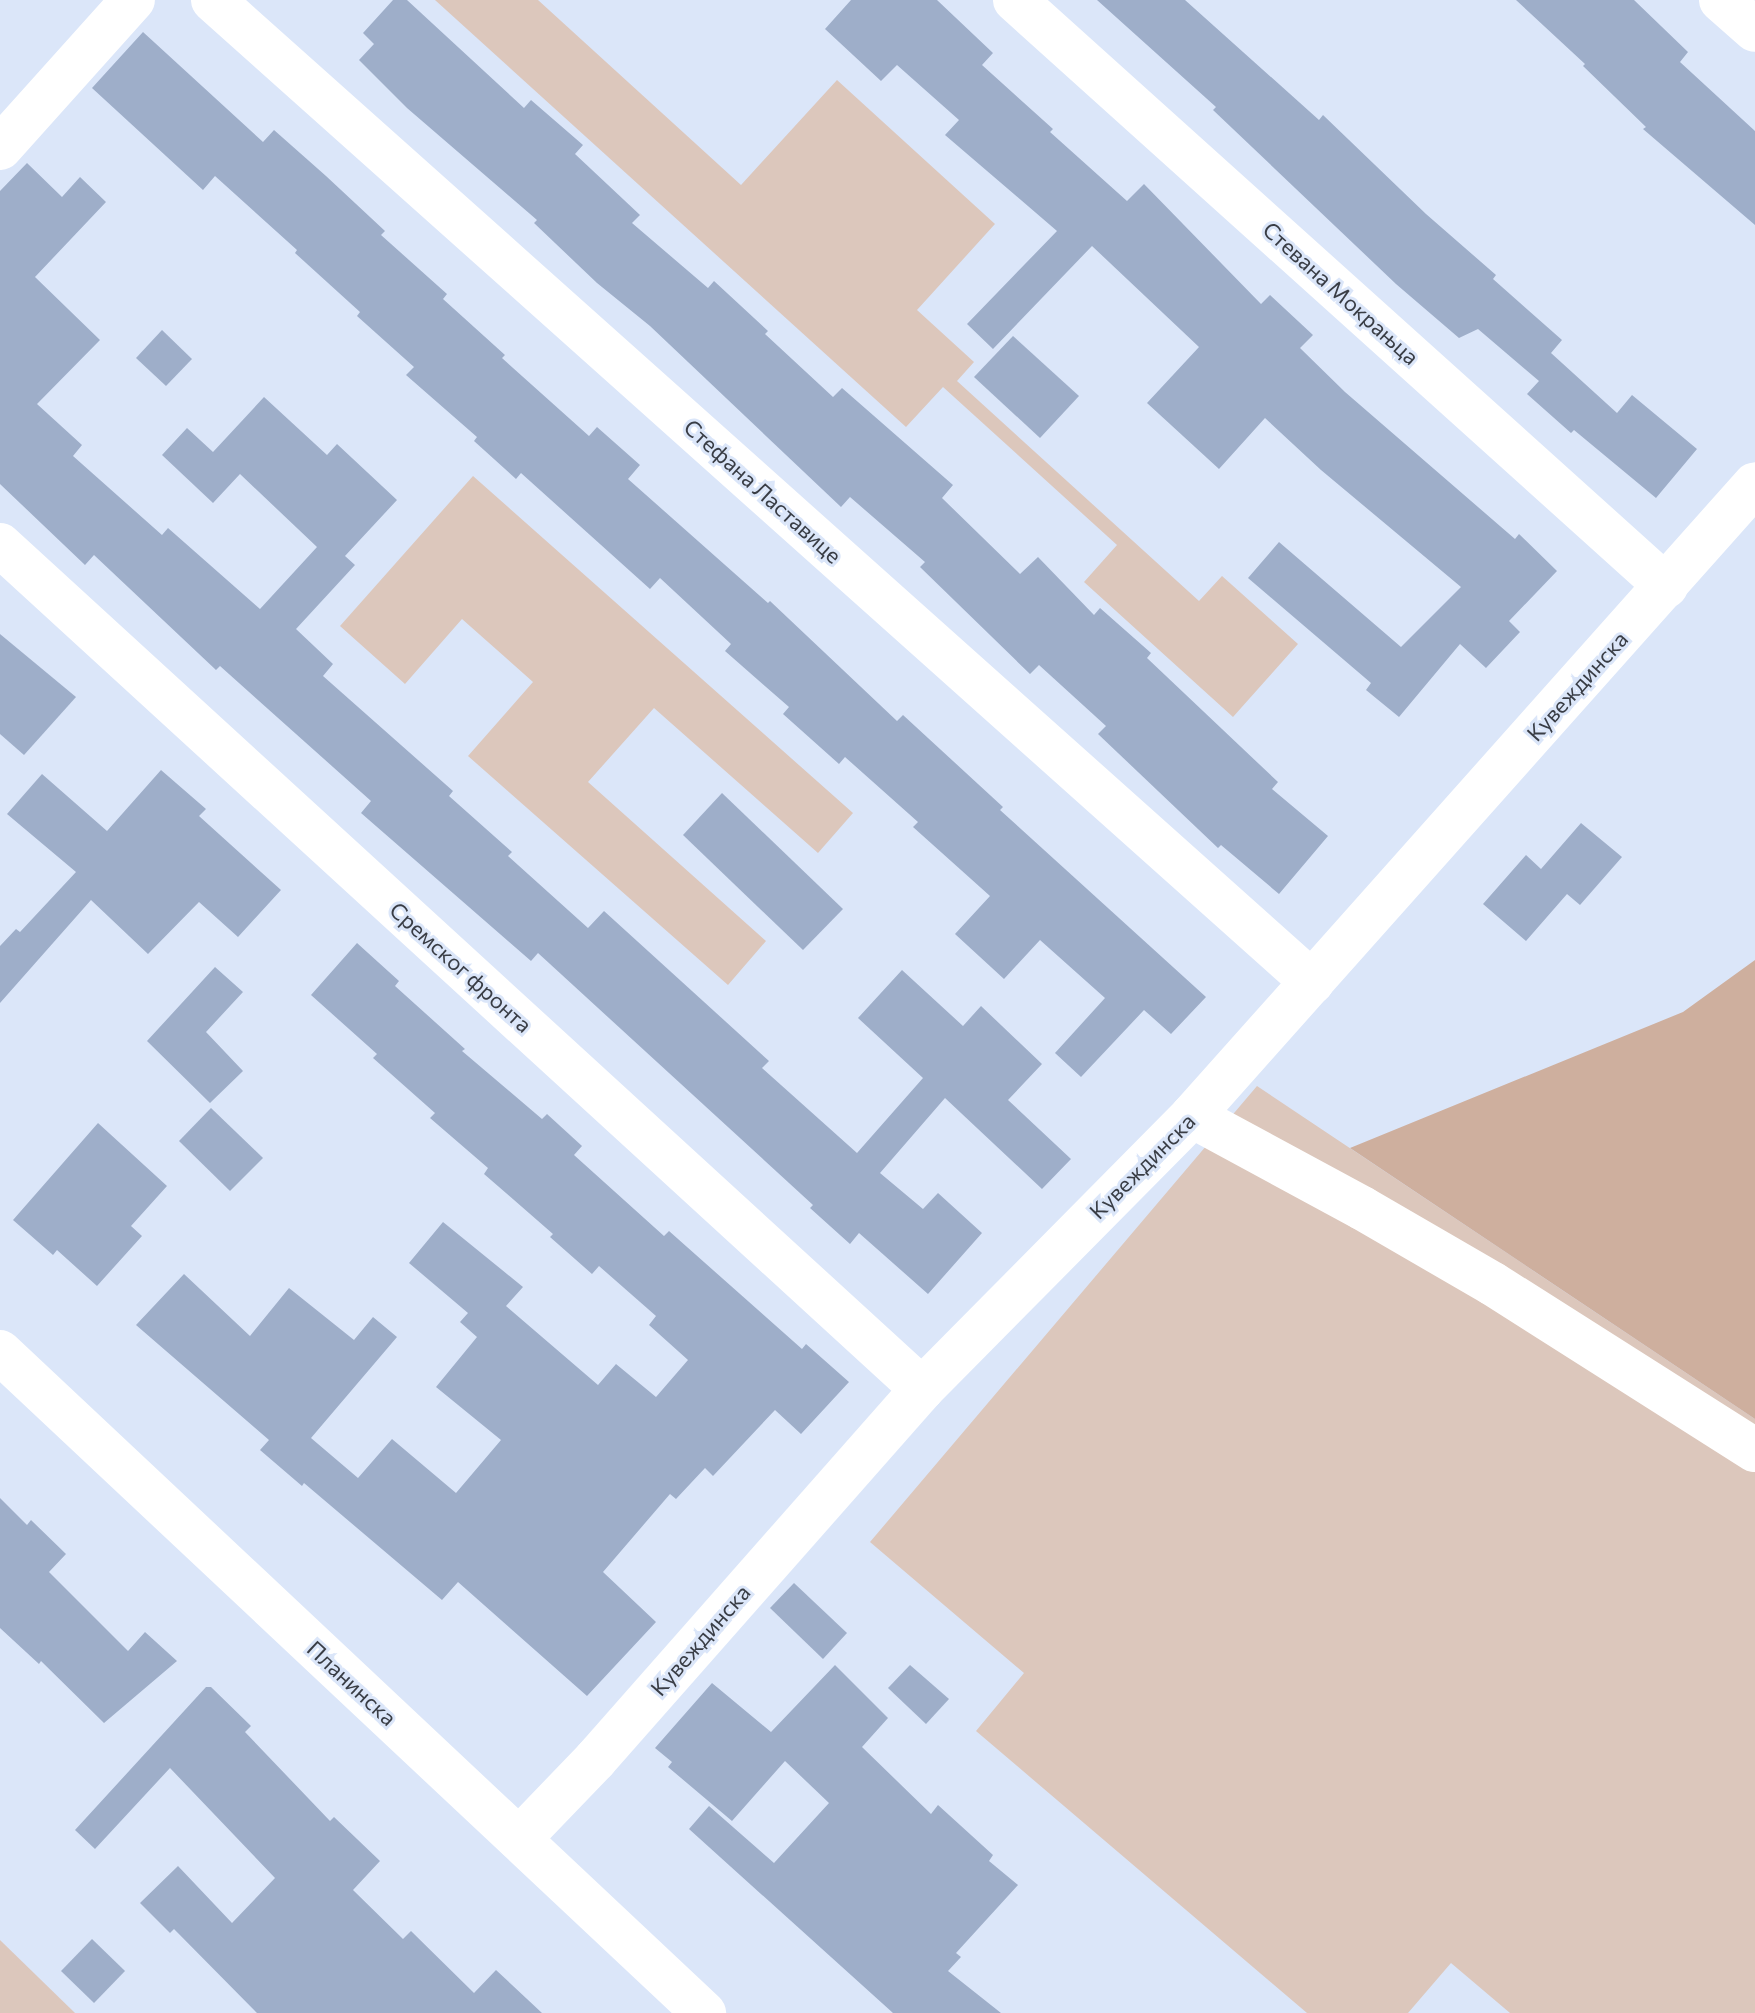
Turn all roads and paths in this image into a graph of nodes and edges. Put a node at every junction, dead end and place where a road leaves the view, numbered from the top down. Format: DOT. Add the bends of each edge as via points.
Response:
graph roads {
  1 [pos="133,0"];
  2 [pos="213,0"];
  3 [pos="1015,0"];
  4 [pos="1721,0"];
  5 [pos="1755,30"];
  6 [pos="0,148"];
  7 [pos="1755,484"];
  8 [pos="0,545"];
  9 [pos="1666,586"];
  10 [pos="1312,982"];
  11 [pos="1192,1116"];
  12 [pos="0,1352"];
  13 [pos="922,1389"];
  14 [pos="1755,1450"];
  15 [pos="519,1839"];
  16 [pos="704,2013"];
  1 -- 6 [label="street"];
  2 -- 10 [label="street, Стефана Ластавице"];
  3 -- 9 [label="street, Стевана Мокрањца"];
  4 -- 5 [label="street"];
  7 -- 9 [label="street, Кувеждинска"];
  8 -- 13 [label="street, Сремског фронта"];
  9 -- 10 [label="street, Кувеждинска"];
  10 -- 11 [label="street, Кувеждинска"];
  11 -- 13 [label="street, Кувеждинска"];
  11 -- 14 [label="street" via="1493,1284"];
  12 -- 15 [label="street, Планинска"];
  13 -- 15 [label="street, Кувеждинска"];
  15 -- 16 [label="street, Планинска"];
}
